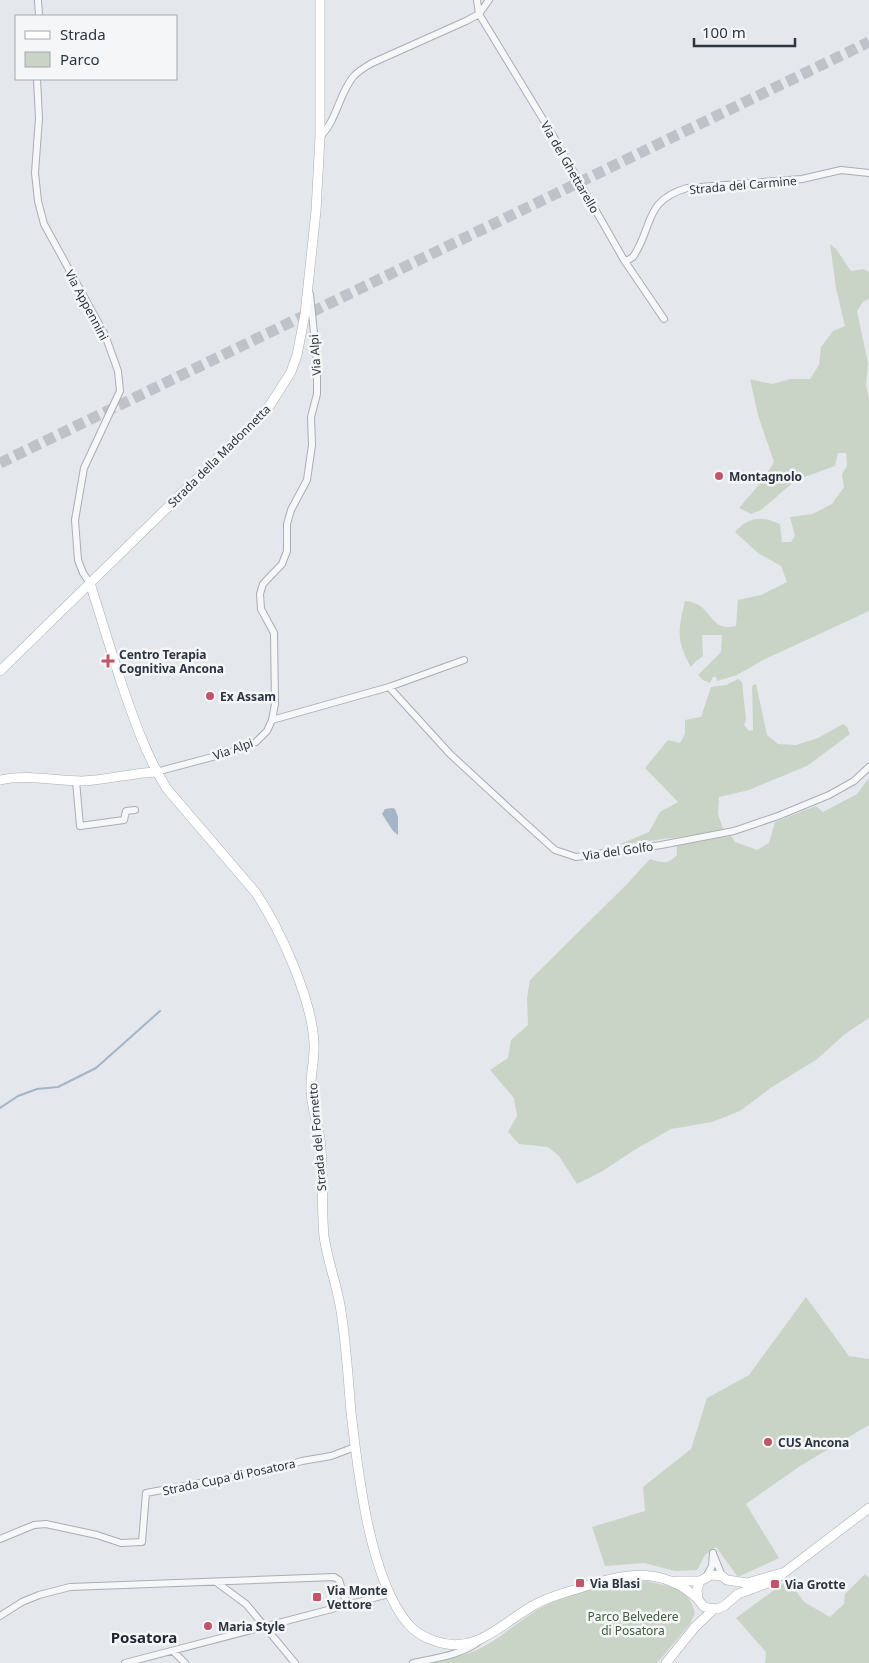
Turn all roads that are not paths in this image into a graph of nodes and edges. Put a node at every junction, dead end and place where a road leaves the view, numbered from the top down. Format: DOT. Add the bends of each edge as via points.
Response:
graph roads {
  1 [pos="38,0"];
  2 [pos="320,0"];
  3 [pos="477,0"];
  4 [pos="489,0"];
  5 [pos="479,14"];
  6 [pos="39,15"];
  7 [pos="37,80"];
  8 [pos="320,137"];
  9 [pos="869,173"];
  10 [pos="624,260"];
  11 [pos="309,283"];
  12 [pos="664,319"];
  13 [pos="90,583"];
  14 [pos="464,660"];
  15 [pos="0,671"];
  16 [pos="389,687"];
  17 [pos="272,720"];
  18 [pos="869,768"];
  19 [pos="156,772"];
  20 [pos="0,780"];
  21 [pos="76,781"];
  22 [pos="134,810"];
  23 [pos="355,1447"];
  24 [pos="869,1508"];
  25 [pos="0,1539"];
  26 [pos="782,1573"];
  27 [pos="724,1578"];
  28 [pos="703,1579"];
  29 [pos="671,1581"];
  30 [pos="215,1582"];
  31 [pos="389,1594"];
  32 [pos="699,1601"];
  33 [pos="728,1603"];
  34 [pos="347,1605"];
  35 [pos="714,1609"];
  36 [pos="0,1616"];
  37 [pos="695,1626"];
  38 [pos="265,1627"];
  39 [pos="481,1640"];
  40 [pos="173,1651"];
  41 [pos="184,1662"];
  42 [pos="125,1663"];
  43 [pos="295,1663"];
  44 [pos="413,1663"];
  45 [pos="666,1663"];
  1 -- 6 [label="street"];
  2 -- 8 [label="street, Strada della Madonnetta"];
  3 -- 5 [label="street"];
  4 -- 5 [label="street"];
  5 -- 8 [label="street" via="359,70 351,79 328,130"];
  5 -- 10 [label="street, Via del Ghettarello"];
  7 -- 13 [label="street, Via Appennini" via="35,173 44,224 105,335 118,371 120,391 84,468 74,520 78,560"];
  8 -- 11 [label="street, Strada della Madonnetta"];
  9 -- 10 [label="street, Strada del Carmine" via="840,170 802,180 687,188 672,193 655,209 633,257"];
  10 -- 12 [label="street, Via del Ghettarello"];
  11 -- 13 [label="street, Strada della Madonnetta" via="297,355 291,372 270,405"];
  11 -- 17 [label="street, Via Alpi" via="317,394 311,417 308,480 291,510 287,524 287,551 282,564 264,584 260,594 261,608 274,633 275,704"];
  13 -- 15 [label="street, Strada della Madonnetta"];
  13 -- 19 [label="street, Strada del Fornetto" via="134,720"];
  14 -- 16 [label="street"];
  16 -- 17 [label="street"];
  16 -- 18 [label="street, Via del Golfo" via="450,754 514,813 555,850 576,857 734,831 829,795 854,782"];
  17 -- 19 [label="street, Via Alpi" via="256,742"];
  19 -- 21 [label="street, Via Alpi"];
  19 -- 23 [label="street, Strada del Fornetto" via="268,911 311,1018 315,1045 311,1090 320,1145 325,1240 340,1305"];
  20 -- 21 [label="street, Via Alpi" via="27,777"];
  21 -- 22 [label="street" via="80,826 124,820 126,811"];
  23 -- 25 [label="street, Strada Cupa di Posatora" via="272,1470 146,1494 142,1542 121,1543 46,1524 34,1525"];
  23 -- 31 [label="street, Strada del Fornetto" via="374,1552"];
  24 -- 26 [label="street"];
  26 -- 27 [label="street" via="747,1583"];
  26 -- 33 [label="street" via="773,1581 738,1594"];
  27 -- 28 [label="street" via="715,1575"];
  27 -- 28 [label="street" via="713,1553 712,1566"];
  27 -- 33 [label="street" via="732,1591"];
  28 -- 29 [label="street"];
  28 -- 32 [label="street" via="697,1590"];
  29 -- 32 [label="street" via="686,1588"];
  29 -- 39 [label="street" via="647,1575 614,1577 541,1601"];
  30 -- 34 [label="street" via="334,1578 339,1580"];
  30 -- 36 [label="street" via="70,1587 22,1602"];
  30 -- 38 [label="street" via="246,1604"];
  31 -- 34 [label="street"];
  31 -- 39 [label="street, Strada del Fornetto" via="408,1623 429,1640 452,1645"];
  32 -- 35 [label="street"];
  32 -- 37 [label="street"];
  33 -- 35 [label="street"];
  34 -- 38 [label="street"];
  35 -- 37 [label="street"];
  37 -- 45 [label="street"];
  38 -- 40 [label="street"];
  38 -- 43 [label="street"];
  39 -- 44 [label="street" via="456,1653"];
  40 -- 41 [label="street"];
  40 -- 42 [label="street"];
}
